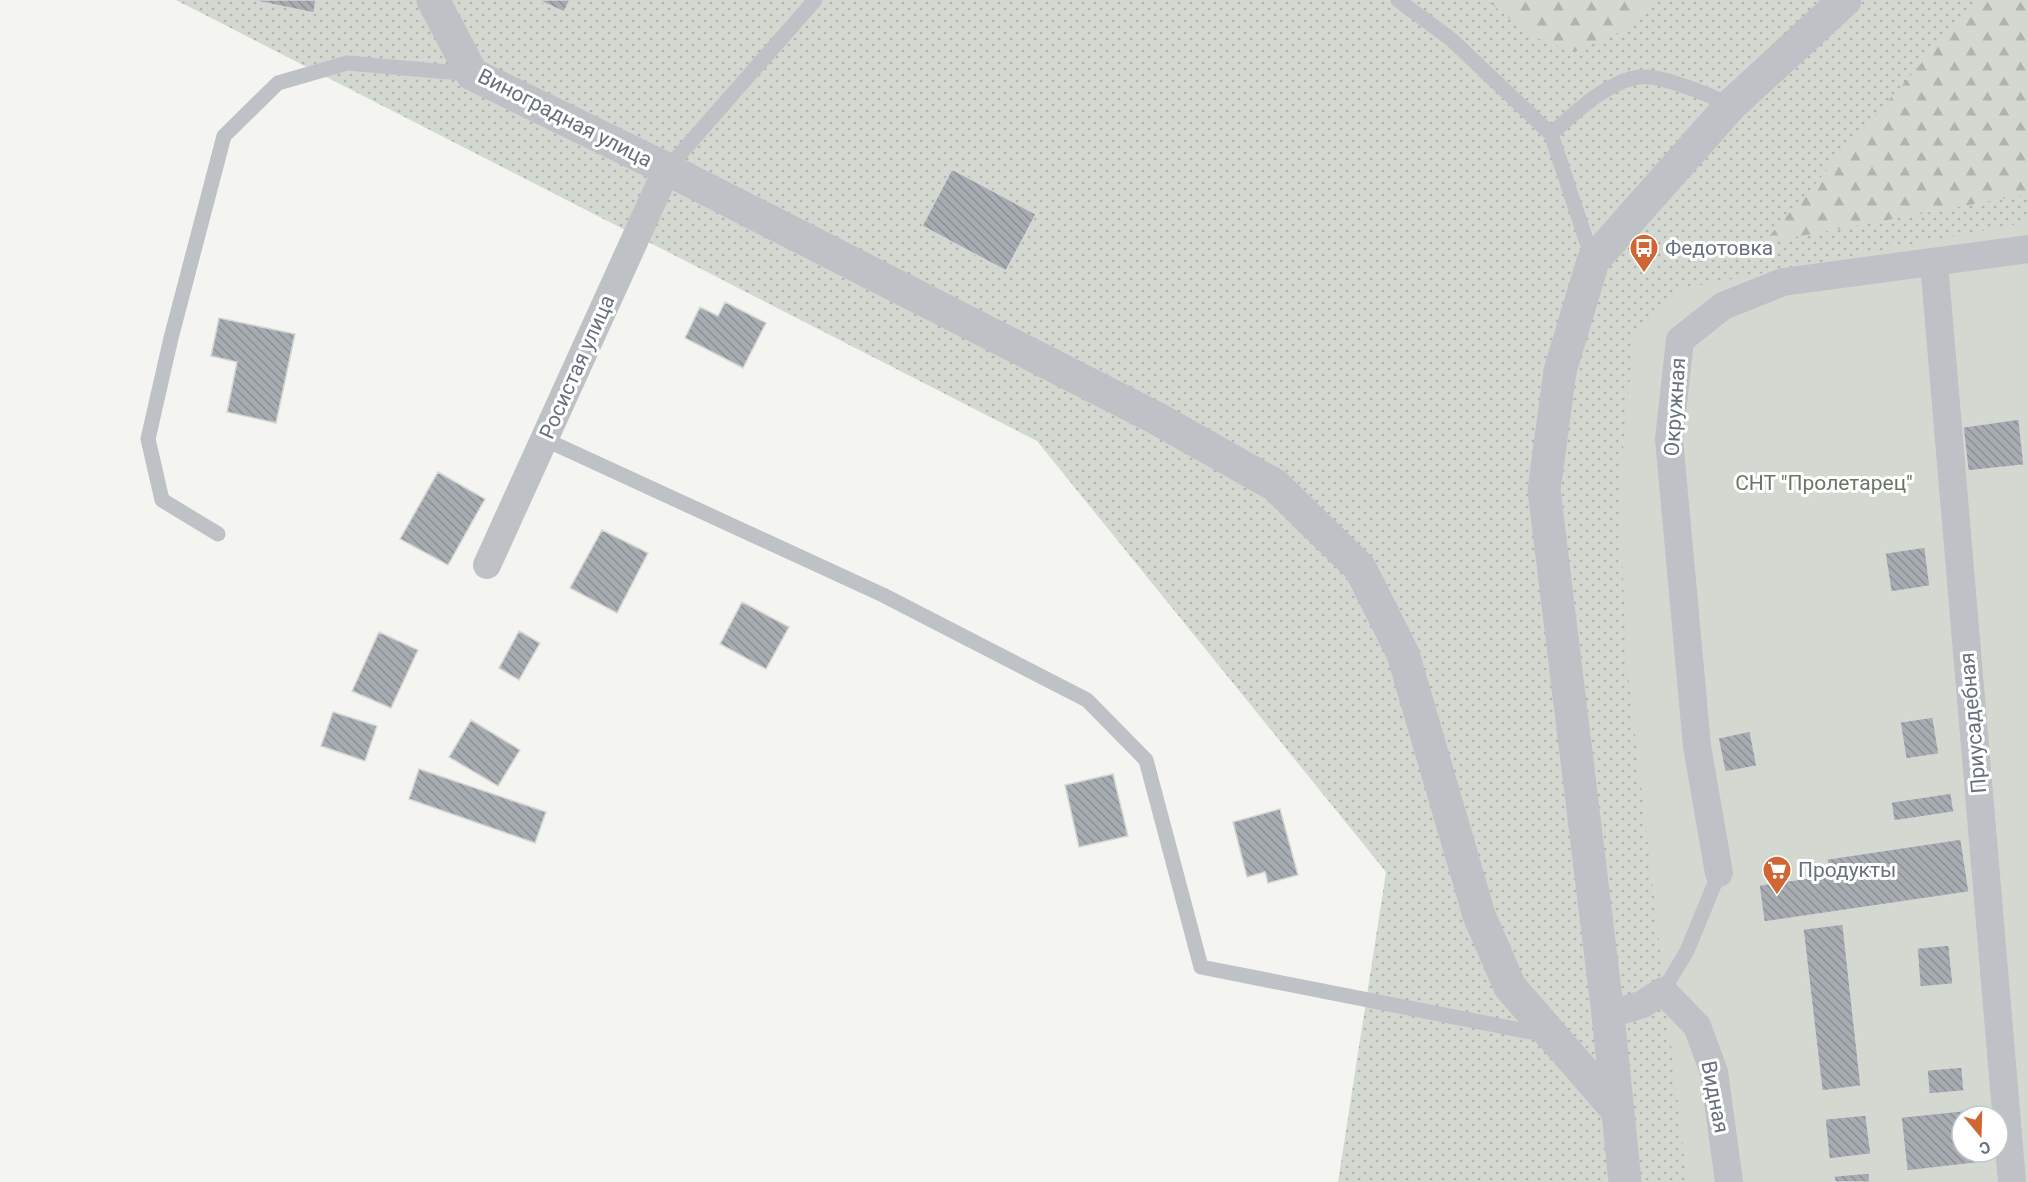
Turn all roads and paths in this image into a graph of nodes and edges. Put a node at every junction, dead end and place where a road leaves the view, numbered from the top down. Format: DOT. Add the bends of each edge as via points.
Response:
graph roads {
  1 [pos="433,0"];
  2 [pos="815,0"];
  3 [pos="1398,0"];
  4 [pos="1845,0"];
  5 [pos="472,74"];
  6 [pos="1731,105"];
  7 [pos="1551,134"];
  8 [pos="667,169"];
  9 [pos="2028,249"];
  10 [pos="1593,261"];
  11 [pos="1934,263"];
  12 [pos="544,439"];
  13 [pos="218,534"];
  14 [pos="487,565"];
  15 [pos="1719,873"];
  16 [pos="1663,991"];
  17 [pos="1608,1015"];
  18 [pos="1554,1037"];
  19 [pos="1617,1109"];
  20 [pos="1625,1182"];
  21 [pos="1729,1182"];
  22 [pos="2012,1182"];
  1 -- 5 [label="street, Виноградная улица"];
  2 -- 8 [label="lane"];
  3 -- 7 [label="lane" via="1452,40"];
  4 -- 6 [label="street"];
  5 -- 8 [label="street, Виноградная улица"];
  5 -- 13 [label="lane" via="347,63 278,83 224,136 148,439 162,500"];
  6 -- 7 [label="lane" via="1684,85 1640,76 1597,94"];
  6 -- 10 [label="street"];
  7 -- 10 [label="lane"];
  8 -- 12 [label="street, Росистая улица"];
  8 -- 18 [label="street, Виноградная улица" via="1156,418 1275,485 1360,568 1403,654 1479,915 1510,987"];
  9 -- 11 [label="street, Окружная"];
  10 -- 17 [label="street" via="1560,371 1544,490"];
  11 -- 15 [label="street, Окружная" via="1783,282 1723,306 1680,340 1669,439 1697,746"];
  11 -- 22 [label="street, Приусадебная"];
  12 -- 14 [label="street, Росистая улица"];
  12 -- 18 [label="lane" via="883,596 1087,700 1146,760 1201,967"];
  15 -- 16 [label="lane" via="1687,951"];
  16 -- 17 [label="street" via="1644,1004"];
  16 -- 21 [label="street, Видная" via="1697,1026 1714,1072"];
  17 -- 19 [label="street"];
  18 -- 19 [label="street, Виноградная улица"];
  19 -- 20 [label="street"];
}
